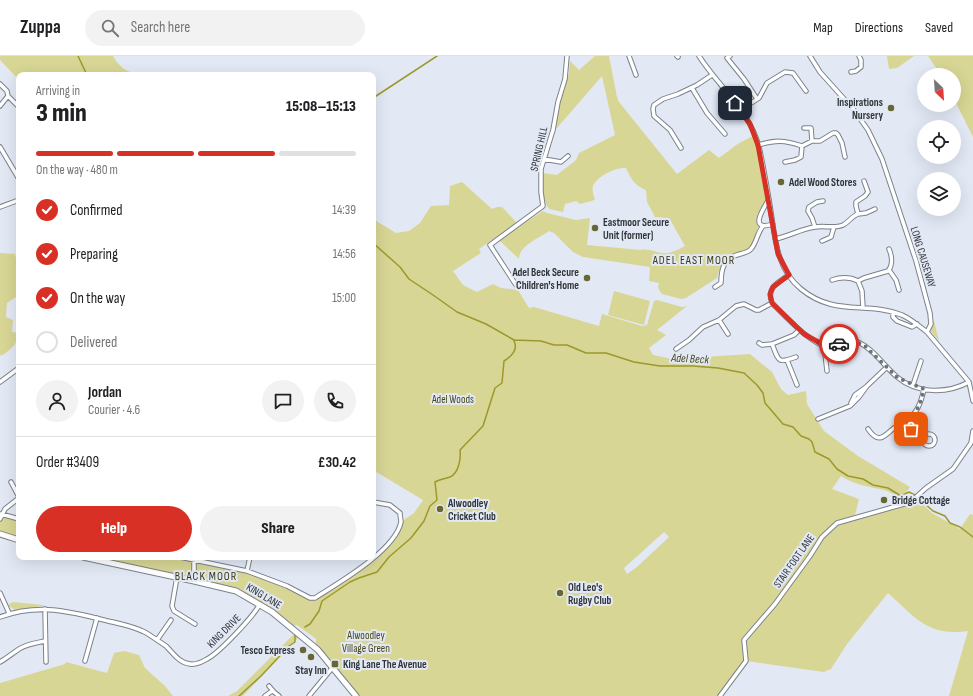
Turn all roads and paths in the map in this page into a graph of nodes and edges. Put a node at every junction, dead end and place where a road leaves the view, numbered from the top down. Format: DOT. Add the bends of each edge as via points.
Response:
graph roads {
  1 [pos="567,56"];
  2 [pos="629,56"];
  3 [pos="699,56"];
  4 [pos="730,56"];
  5 [pos="810,56"];
  6 [pos="859,56"];
  7 [pos="851,72"];
  8 [pos="636,75"];
  9 [pos="712,75"];
  10 [pos="0,84"];
  11 [pos="692,88"];
  12 [pos="806,91"];
  13 [pos="8,96"];
  14 [pos="757,100"];
  15 [pos="16,104"];
  16 [pos="0,106"];
  17 [pos="740,110"];
  18 [pos="804,128"];
  19 [pos="725,134"];
  20 [pos="812,141"];
  21 [pos="758,145"];
  22 [pos="802,146"];
  23 [pos="0,147"];
  24 [pos="681,148"];
  25 [pos="568,156"];
  26 [pos="845,158"];
  27 [pos="544,159"];
  28 [pos="786,162"];
  29 [pos="16,174"];
  30 [pos="864,181"];
  31 [pos="769,199"];
  32 [pos="16,201"];
  33 [pos="823,201"];
  34 [pos="0,207"];
  35 [pos="875,209"];
  36 [pos="858,214"];
  37 [pos="773,224"];
  38 [pos="763,226"];
  39 [pos="815,227"];
  40 [pos="834,227"];
  41 [pos="775,239"];
  42 [pos="822,241"];
  43 [pos="889,249"];
  44 [pos="889,270"];
  45 [pos="789,275"];
  46 [pos="832,280"];
  47 [pos="858,281"];
  48 [pos="516,285"];
  49 [pos="715,287"];
  50 [pos="899,290"];
  51 [pos="772,303"];
  52 [pos="863,308"];
  53 [pos="893,312"];
  54 [pos="719,320"];
  55 [pos="917,324"];
  56 [pos="799,330"];
  57 [pos="927,332"];
  58 [pos="728,334"];
  59 [pos="759,343"];
  60 [pos="772,344"];
  61 [pos="824,345"];
  62 [pos="676,349"];
  63 [pos="796,357"];
  64 [pos="787,360"];
  65 [pos="921,361"];
  66 [pos="887,367"];
  67 [pos="16,370"];
  68 [pos="827,371"];
  69 [pos="0,382"];
  70 [pos="969,382"];
  71 [pos="796,385"];
  72 [pos="913,385"];
  73 [pos="924,389"];
  74 [pos="973,401"];
  75 [pos="818,419"];
  76 [pos="906,422"];
  77 [pos="868,429"];
  78 [pos="973,431"];
  79 [pos="924,437"];
  80 [pos="11,482"];
  81 [pos="16,492"];
  82 [pos="16,500"];
  83 [pos="376,503"];
  84 [pos="2,514"];
  85 [pos="16,518"];
  86 [pos="0,519"];
  87 [pos="0,534"];
  88 [pos="16,539"];
  89 [pos="376,556"];
  90 [pos="107,560"];
  91 [pos="194,560"];
  92 [pos="249,560"];
  93 [pos="372,560"];
  94 [pos="247,571"];
  95 [pos="177,577"];
  96 [pos="194,581"];
  97 [pos="0,593"];
  98 [pos="260,604"];
  99 [pos="45,609"];
  100 [pos="10,613"];
  101 [pos="0,617"];
  102 [pos="97,618"];
  103 [pos="171,620"];
  104 [pos="195,624"];
  105 [pos="157,640"];
  106 [pos="45,641"];
  107 [pos="0,662"];
  108 [pos="46,662"];
  109 [pos="85,662"];
  110 [pos="333,667"];
  111 [pos="269,686"];
  112 [pos="272,690"];
  113 [pos="265,696"];
  114 [pos="279,696"];
  115 [pos="309,696"];
  116 [pos="356,696"];
  117 [pos="720,696"];
  1 -- 27 [label="street, SPRING HILL" via="565,79"];
  2 -- 8 [label="street"];
  3 -- 9 [label="street"];
  4 -- 14 [label="street" via="727,58"];
  5 -- 57 [label="street, LONG CAUSEWAY" via="868,130 882,159 916,261 930,313 931,324"];
  6 -- 7 [label="street" via="862,60 861,67 856,72"];
  9 -- 11 [label="street"];
  9 -- 17 [label="street"];
  10 -- 13 [label="street"];
  11 -- 19 [label="street" via="707,113"];
  11 -- 24 [label="street" via="663,99 653,109 654,116 670,130"];
  12 -- 14 [label="street" via="793,73 785,72 767,83"];
  13 -- 15 [label="street"];
  13 -- 16 [label="street"];
  14 -- 17 [label="street"];
  17 -- 21 [label="street" via="750,124"];
  18 -- 20 [label="street" via="812,128"];
  20 -- 22 [label="street"];
  20 -- 26 [label="street" via="820,141 836,133 842,143"];
  21 -- 22 [label="street" via="786,141"];
  21 -- 31 [label="street"];
  22 -- 28 [label="street" via="801,157"];
  23 -- 29 [label="street"];
  25 -- 27 [label="street" via="561,162"];
  27 -- 48 [label="street, SPRING HILL" via="541,173 543,206 490,245"];
  30 -- 36 [label="street" via="868,192 856,202"];
  31 -- 37 [label="street"];
  31 -- 38 [label="street" via="759,216 758,222"];
  32 -- 34 [label="street"];
  33 -- 39 [label="street" via="809,207 808,211"];
  35 -- 36 [label="street"];
  36 -- 40 [label="street" via="843,225"];
  37 -- 38 [label="street"];
  37 -- 41 [label="street"];
  38 -- 49 [label="street" via="751,249 733,256 725,263 721,271 721,283"];
  39 -- 40 [label="street"];
  39 -- 41 [label="street"];
  40 -- 42 [label="street" via="831,237"];
  41 -- 45 [label="street" via="778,254"];
  43 -- 44 [label="street"];
  44 -- 47 [label="street"];
  44 -- 50 [label="street"];
  45 -- 51 [label="street" via="773,287 770,294"];
  45 -- 52 [label="street" via="800,288 818,300 837,306"];
  46 -- 47 [label="street" via="842,277"];
  47 -- 52 [label="street" via="862,291"];
  51 -- 54 [label="street" via="759,310 739,304"];
  51 -- 56 [label="street"];
  52 -- 53 [label="street"];
  53 -- 55 [label="street"];
  53 -- 55 [label="street" via="893,317 897,321 912,327"];
  54 -- 58 [label="street"];
  54 -- 62 [label="street" via="706,325"];
  55 -- 57 [label="street"];
  56 -- 60 [label="street"];
  56 -- 61 [label="street"];
  57 -- 70 [label="street"];
  59 -- 60 [label="street"];
  60 -- 64 [label="street" via="780,361"];
  61 -- 66 [label="street" via="831,347 856,341"];
  61 -- 68 [label="street"];
  63 -- 64 [label="street"];
  64 -- 71 [label="street"];
  65 -- 72 [label="street"];
  66 -- 72 [label="street" via="898,378"];
  66 -- 75 [label="street" via="850,406"];
  67 -- 69 [label="street"];
  70 -- 73 [label="street" via="951,390"];
  70 -- 74 [label="street"];
  72 -- 73 [label="street"];
  73 -- 76 [label="street" via="920,404"];
  76 -- 77 [label="street" via="882,437 875,436"];
  76 -- 79 [label="street"];
  78 -- 117 [label="street, STAIR FOOT LANE" via="971,443 953,469 914,498 904,504 837,523 822,537 775,604 744,640 746,660"];
  80 -- 81 [label="street"];
  82 -- 84 [label="street"];
  83 -- 89 [label="street" via="390,505 400,513 401,522"];
  84 -- 85 [label="street"];
  84 -- 86 [label="street"];
  87 -- 88 [label="street"];
  90 -- 95 [label="street, KING LANE"];
  91 -- 94 [label="street"];
  91 -- 96 [label="street"];
  92 -- 94 [label="street"];
  93 -- 94 [label="street" via="315,598"];
  95 -- 96 [label="street, KING LANE"];
  95 -- 104 [label="street" via="172,606 174,611"];
  96 -- 98 [label="street, KING LANE" via="236,591"];
  97 -- 100 [label="street"];
  98 -- 105 [label="street, KING DRIVE" via="215,654 196,664 182,661"];
  98 -- 110 [label="street, KING LANE" via="288,624"];
  99 -- 100 [label="street, KING DRIVE"];
  99 -- 102 [label="street, KING DRIVE" via="64,610"];
  99 -- 106 [label="street"];
  100 -- 101 [label="street, KING DRIVE"];
  102 -- 105 [label="street, KING DRIVE" via="145,632"];
  102 -- 109 [label="street"];
  103 -- 105 [label="street"];
  106 -- 107 [label="street" via="20,649"];
  106 -- 108 [label="street"];
  110 -- 115 [label="street"];
  110 -- 116 [label="street, KING LANE"];
  111 -- 112 [label="street"];
  112 -- 113 [label="street"];
  112 -- 114 [label="street"];
}
